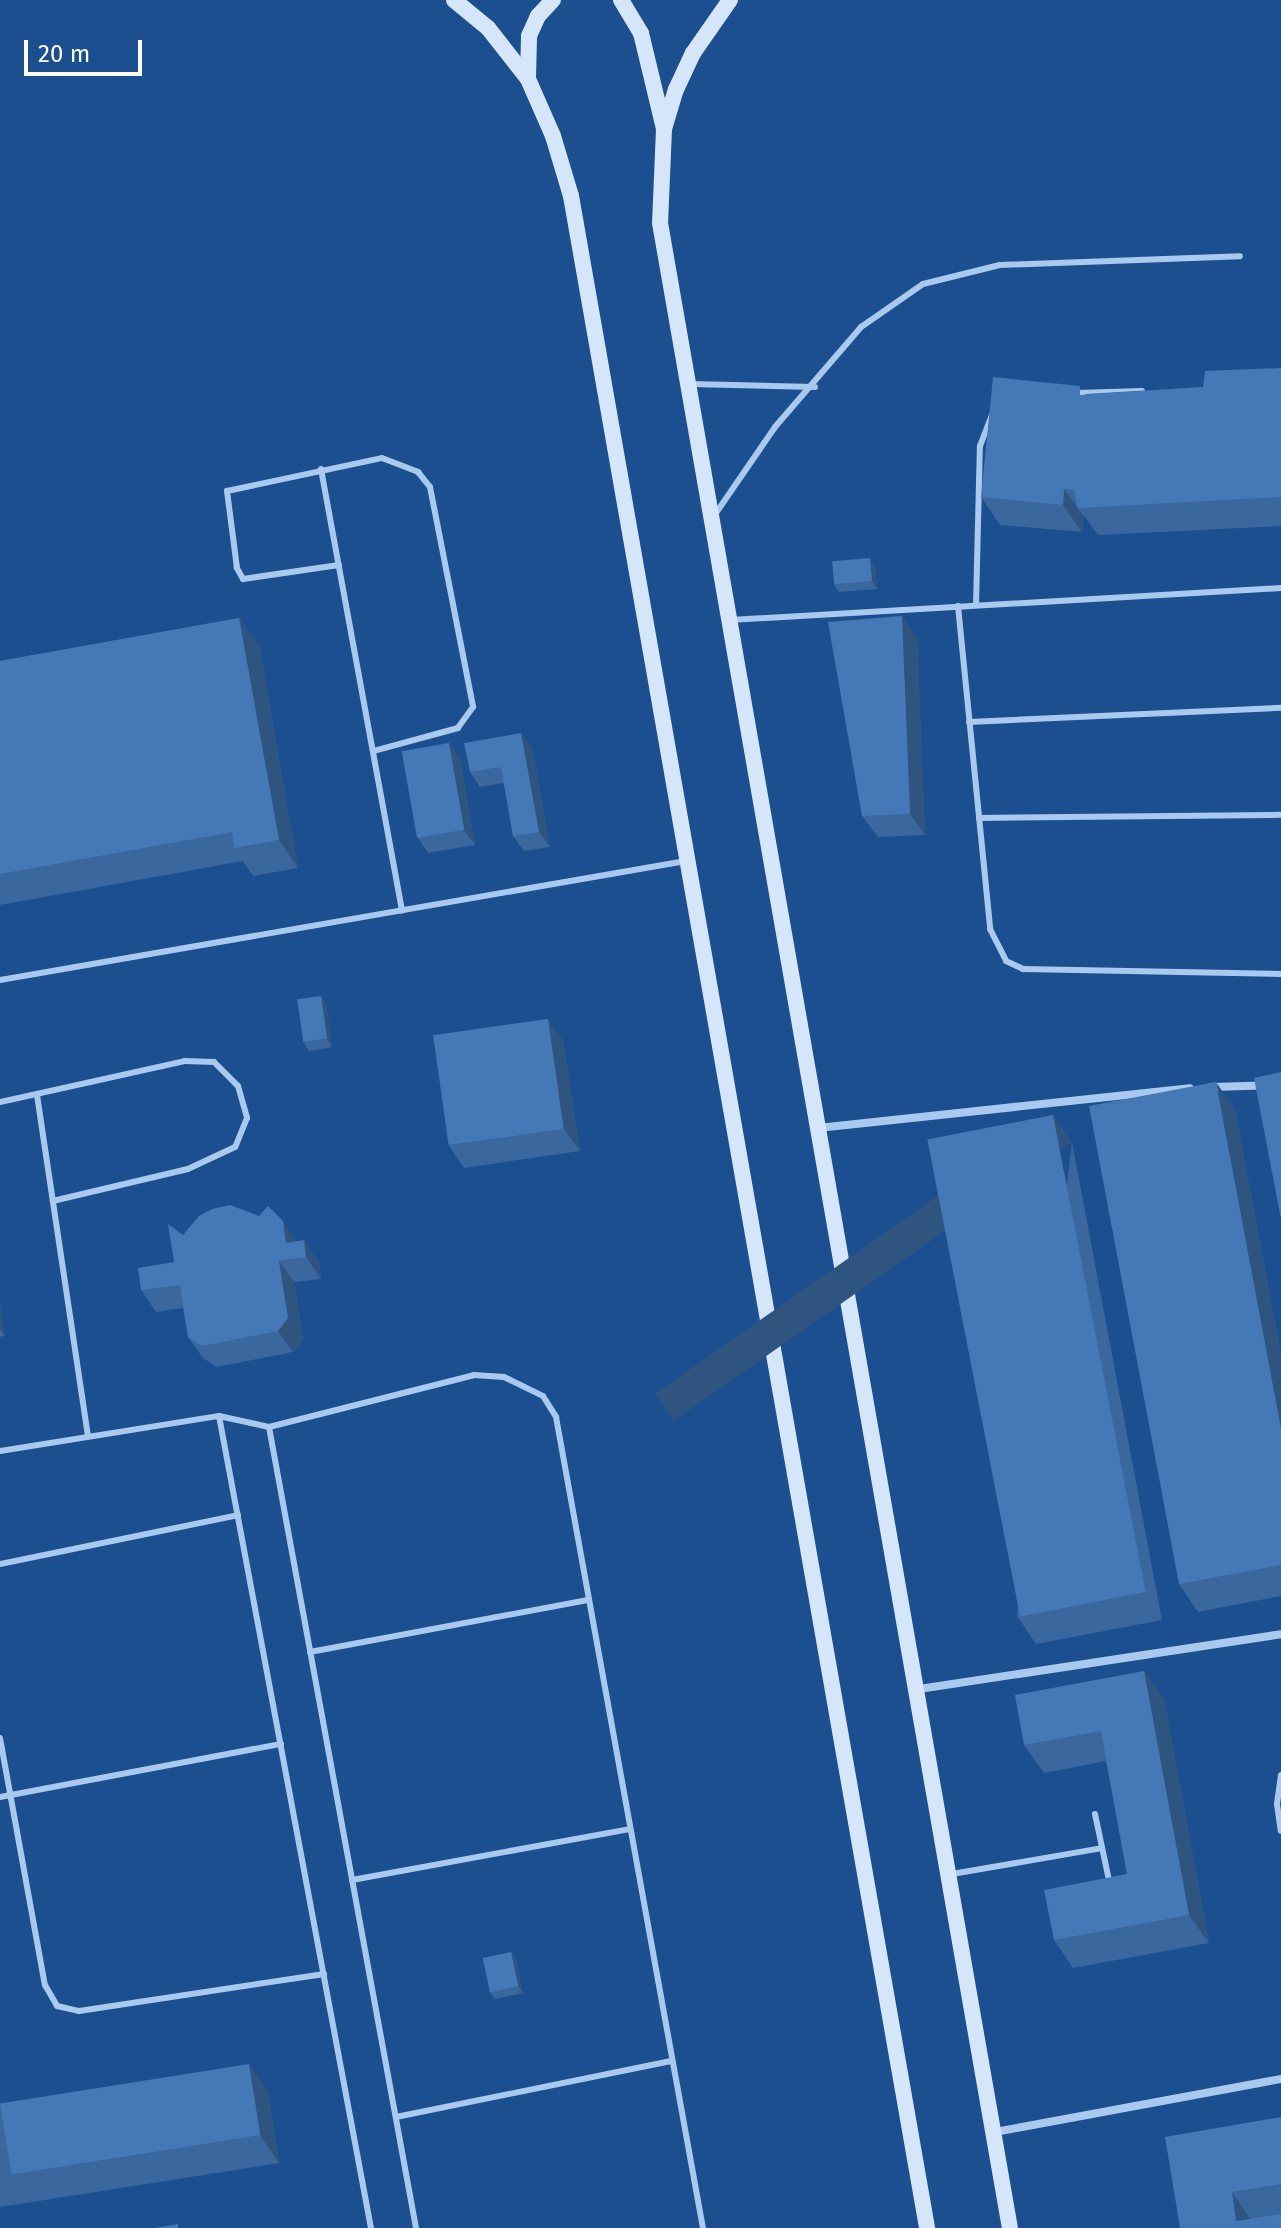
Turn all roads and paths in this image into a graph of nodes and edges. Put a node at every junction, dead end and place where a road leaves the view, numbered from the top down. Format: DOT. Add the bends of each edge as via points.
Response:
graph roads {
  1 [pos="454,0"];
  2 [pos="553,0"];
  3 [pos="621,0"];
  4 [pos="730,0"];
  5 [pos="528,79"];
  6 [pos="664,129"];
  7 [pos="1240,256"];
  8 [pos="686,384"];
  9 [pos="815,387"];
  10 [pos="1159,390"];
  11 [pos="1068,393"];
  12 [pos="997,407"];
  13 [pos="321,469"];
  14 [pos="712,520"];
  15 [pos="339,565"];
  16 [pos="1281,588"];
  17 [pos="976,605"];
  18 [pos="958,606"];
  19 [pos="727,620"];
  20 [pos="1281,708"];
  21 [pos="969,722"];
  22 [pos="374,751"];
  23 [pos="1281,815"];
  24 [pos="979,818"];
  25 [pos="688,860"];
  26 [pos="402,911"];
  27 [pos="1281,974"];
  28 [pos="0,980"];
  29 [pos="1281,1085"];
  30 [pos="37,1095"];
  31 [pos="0,1102"];
  32 [pos="817,1128"];
  33 [pos="53,1201"];
  34 [pos="219,1416"];
  35 [pos="269,1427"];
  36 [pos="88,1436"];
  37 [pos="0,1451"];
  38 [pos="238,1515"];
  39 [pos="0,1564"];
  40 [pos="589,1600"];
  41 [pos="1281,1634"];
  42 [pos="310,1652"];
  43 [pos="919,1689"];
  44 [pos="0,1738"];
  45 [pos="281,1744"];
  46 [pos="1281,1775"];
  47 [pos="10,1795"];
  48 [pos="0,1797"];
  49 [pos="1095,1814"];
  50 [pos="629,1829"];
  51 [pos="1281,1831"];
  52 [pos="1102,1848"];
  53 [pos="952,1874"];
  54 [pos="352,1880"];
  55 [pos="1111,1889"];
  56 [pos="324,1974"];
  57 [pos="672,2061"];
  58 [pos="1280,2077"];
  59 [pos="396,2117"];
  60 [pos="995,2132"];
  61 [pos="371,2228"];
  62 [pos="416,2228"];
  63 [pos="703,2228"];
  64 [pos="927,2228"];
  65 [pos="1010,2228"];
  1 -- 5 [label="main road" via="488,28"];
  2 -- 5 [label="main road" via="529,36"];
  3 -- 6 [label="main road" via="641,33"];
  4 -- 6 [label="main road" via="693,53"];
  5 -- 25 [label="main road" via="571,196"];
  6 -- 8 [label="main road" via="660,223"];
  7 -- 9 [label="lane" via="960,270 889,304 861,327"];
  8 -- 9 [label="lane"];
  8 -- 14 [label="main road"];
  9 -- 14 [label="lane" via="740,472"];
  10 -- 11 [label="lane"];
  12 -- 17 [label="lane" via="984,425 980,446"];
  13 -- 15 [label="lane"];
  13 -- 15 [label="lane" via="233,486 224,499 243,579"];
  13 -- 22 [label="lane" via="382,458 401,463 418,472 437,506 473,707 458,728"];
  14 -- 19 [label="main road"];
  15 -- 22 [label="lane"];
  16 -- 17 [label="lane"];
  17 -- 18 [label="lane"];
  18 -- 19 [label="lane"];
  18 -- 21 [label="lane"];
  19 -- 32 [label="main road"];
  20 -- 21 [label="lane"];
  21 -- 24 [label="lane"];
  22 -- 26 [label="lane"];
  23 -- 24 [label="lane"];
  24 -- 27 [label="lane" via="990,929 1006,961 1023,969"];
  25 -- 26 [label="lane"];
  25 -- 64 [label="main road"];
  26 -- 28 [label="lane"];
  29 -- 32 [label="street" via="1101,1095"];
  30 -- 31 [label="lane"];
  30 -- 33 [label="lane"];
  30 -- 33 [label="lane" via="185,1061 214,1062 238,1086 247,1118 235,1147 188,1169"];
  32 -- 43 [label="main road"];
  33 -- 36 [label="lane"];
  34 -- 35 [label="lane"];
  34 -- 36 [label="lane"];
  34 -- 38 [label="lane"];
  35 -- 40 [label="lane" via="474,1375 504,1377 543,1396 556,1417"];
  35 -- 42 [label="lane"];
  36 -- 37 [label="lane"];
  38 -- 39 [label="lane"];
  38 -- 45 [label="lane"];
  40 -- 42 [label="lane"];
  40 -- 50 [label="lane"];
  41 -- 43 [label="street"];
  42 -- 54 [label="lane"];
  43 -- 53 [label="main road"];
  44 -- 47 [label="lane"];
  45 -- 47 [label="lane"];
  45 -- 56 [label="lane"];
  46 -- 51 [label="lane"];
  47 -- 48 [label="lane"];
  47 -- 56 [label="lane" via="45,1985 57,2006 79,2011"];
  49 -- 52 [label="lane"];
  50 -- 54 [label="lane"];
  50 -- 57 [label="lane"];
  52 -- 53 [label="lane"];
  52 -- 55 [label="lane"];
  53 -- 60 [label="main road"];
  54 -- 59 [label="lane"];
  56 -- 61 [label="lane"];
  57 -- 59 [label="lane"];
  57 -- 63 [label="lane"];
  58 -- 60 [label="street"];
  59 -- 62 [label="lane"];
  60 -- 65 [label="main road"];
}
